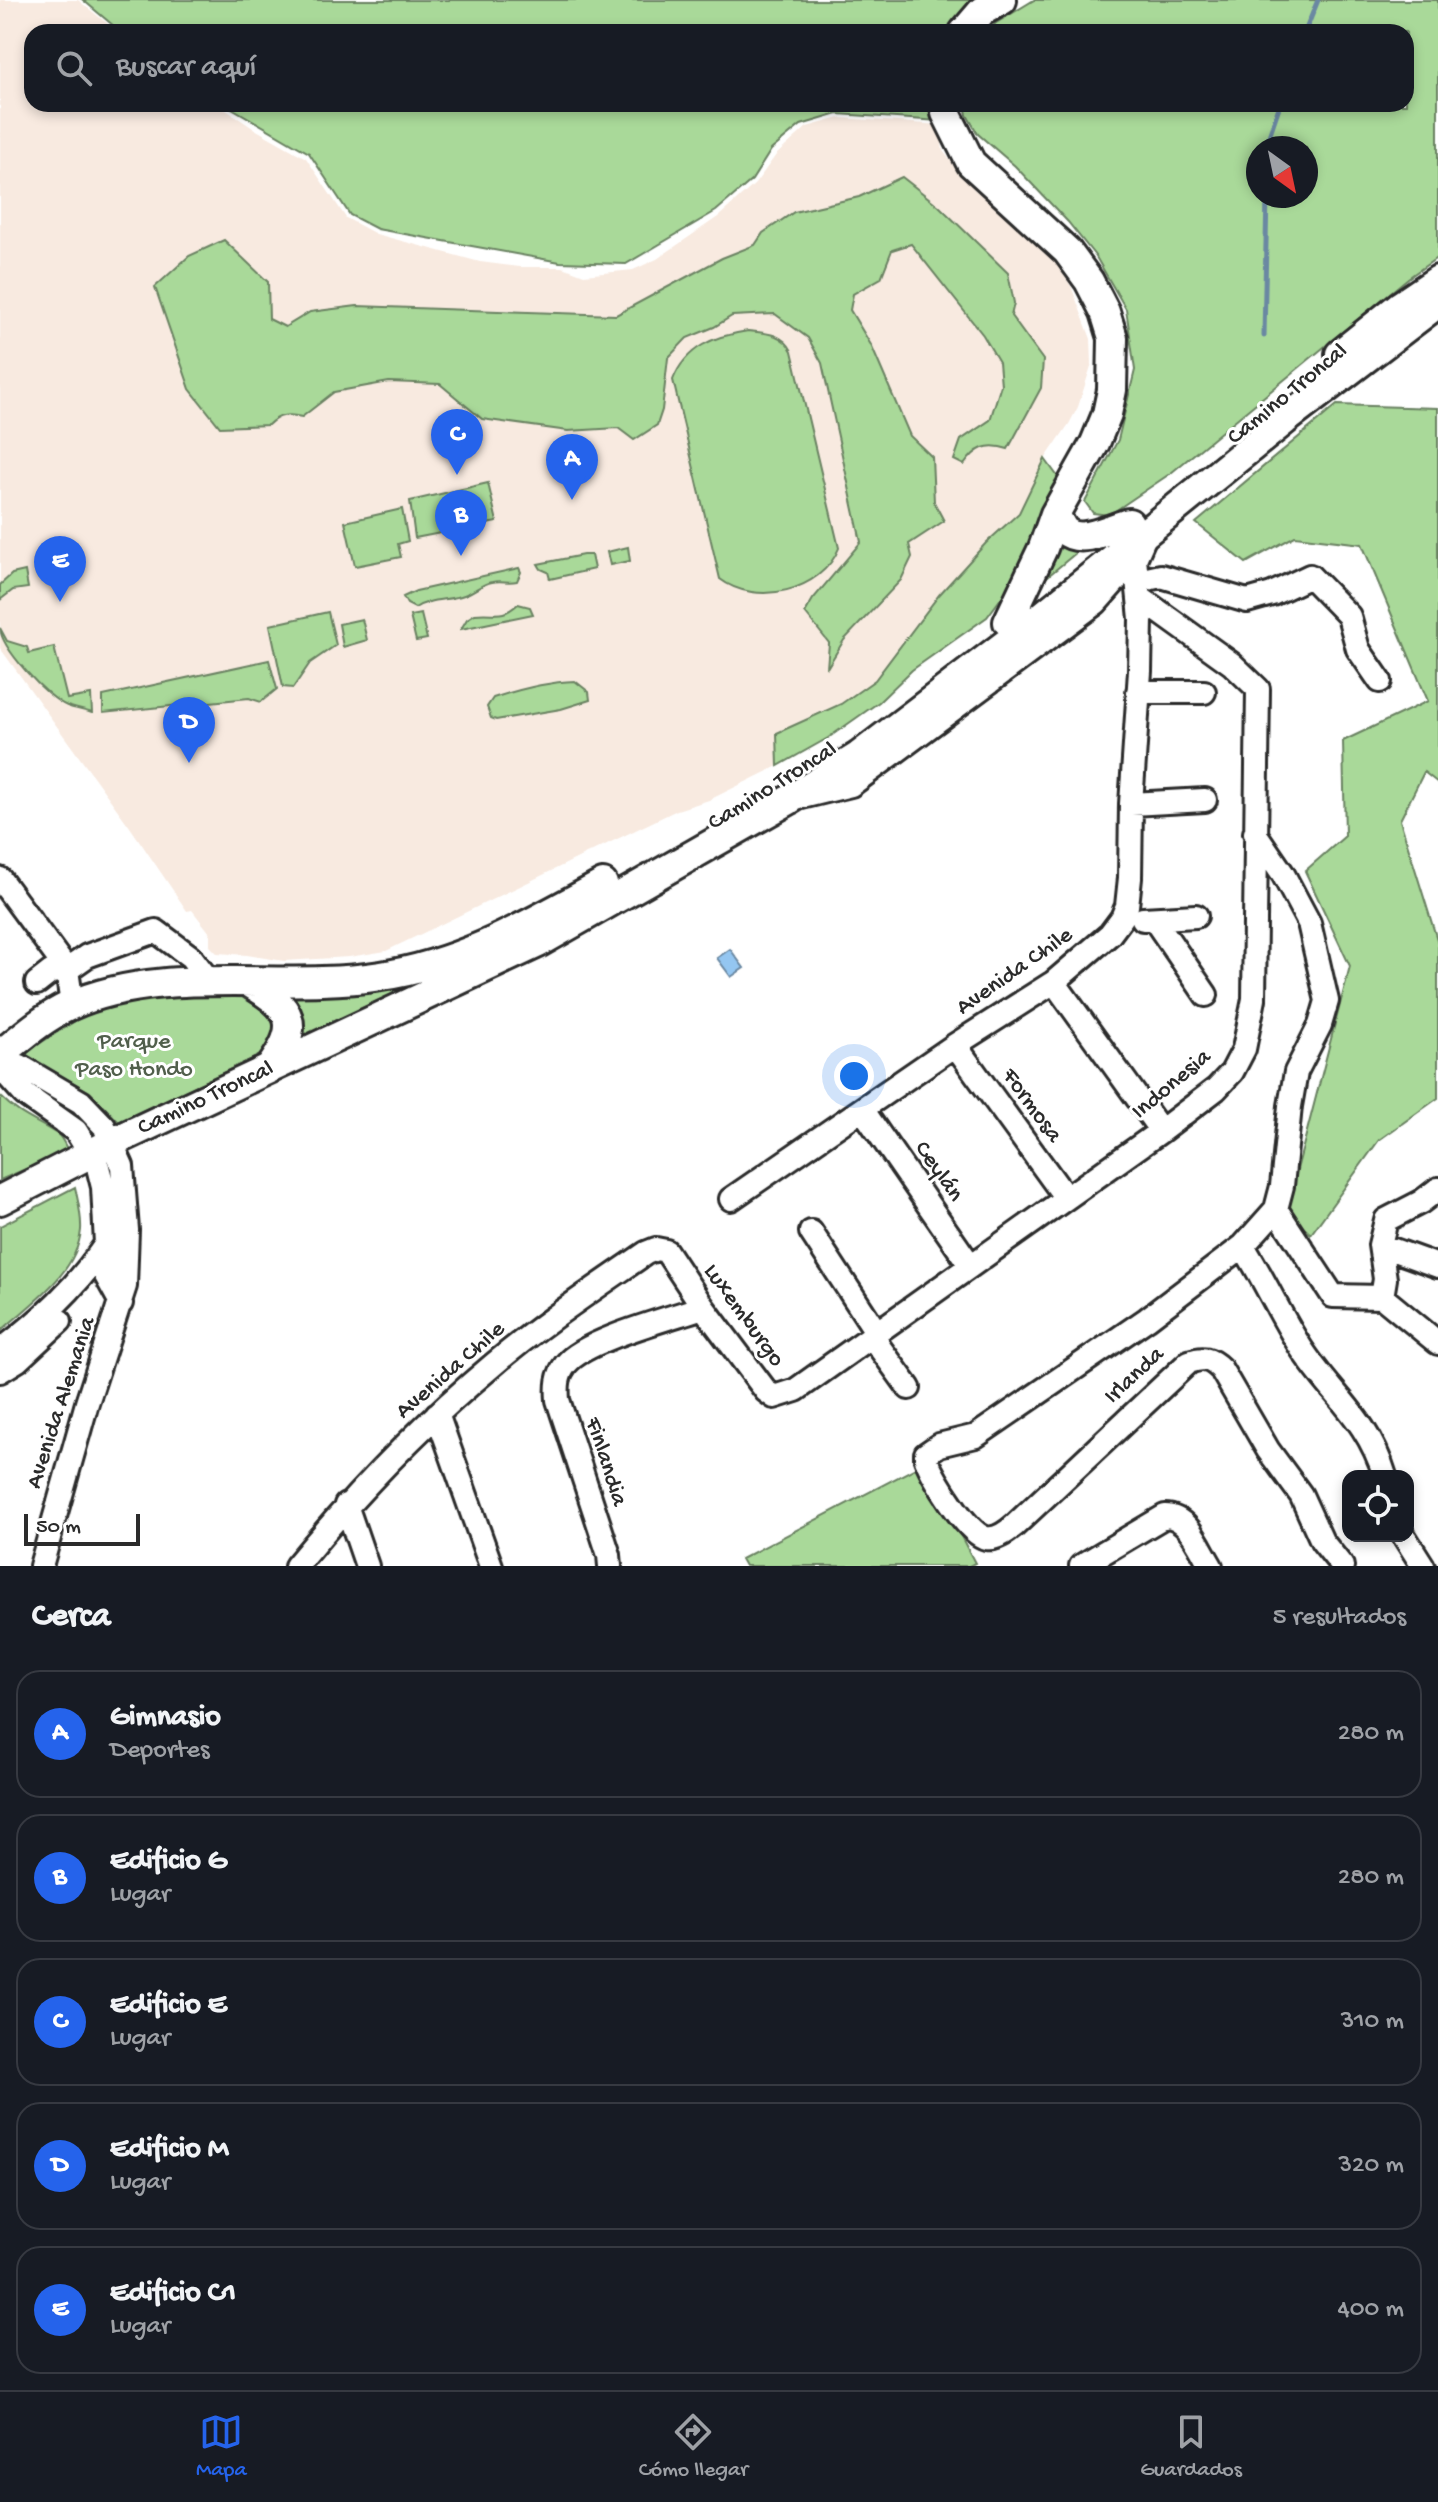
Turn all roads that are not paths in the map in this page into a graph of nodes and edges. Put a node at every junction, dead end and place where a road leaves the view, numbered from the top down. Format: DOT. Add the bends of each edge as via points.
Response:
graph roads {
  1 [pos="1002,0"];
  2 [pos="971,24"];
  3 [pos="947,112"];
  4 [pos="1438,280"];
  5 [pos="1438,303"];
  6 [pos="1055,514"];
  7 [pos="1137,559"];
  8 [pos="1096,603"];
  9 [pos="1008,622"];
  10 [pos="1380,681"];
  11 [pos="1138,692"];
  12 [pos="1204,692"];
  13 [pos="789,800"];
  14 [pos="1205,800"];
  15 [pos="1131,804"];
  16 [pos="1255,833"];
  17 [pos="0,879"];
  18 [pos="1196,916"];
  19 [pos="1122,918"];
  20 [pos="1154,919"];
  21 [pos="67,970"];
  22 [pos="210,982"];
  23 [pos="247,982"];
  24 [pos="1054,982"];
  25 [pos="37,983"];
  26 [pos="1206,995"];
  27 [pos="72,1005"];
  28 [pos="955,1045"];
  29 [pos="0,1058"];
  30 [pos="0,1067"];
  31 [pos="270,1068"];
  32 [pos="862,1109"];
  33 [pos="1161,1131"];
  34 [pos="102,1148"];
  35 [pos="13,1189"];
  36 [pos="1438,1189"];
  37 [pos="1066,1198"];
  38 [pos="731,1199"];
  39 [pos="0,1200"];
  40 [pos="1276,1209"];
  41 [pos="127,1230"];
  42 [pos="811,1232"];
  43 [pos="106,1244"];
  44 [pos="1380,1245"];
  45 [pos="1243,1246"];
  46 [pos="666,1251"];
  47 [pos="126,1264"];
  48 [pos="970,1265"];
  49 [pos="1438,1266"];
  50 [pos="105,1274"];
  51 [pos="1382,1297"];
  52 [pos="121,1303"];
  53 [pos="703,1307"];
  54 [pos="877,1333"];
  55 [pos="1438,1343"];
  56 [pos="0,1351"];
  57 [pos="0,1371"];
  58 [pos="909,1388"];
  59 [pos="787,1393"];
  60 [pos="437,1414"];
  61 [pos="1383,1470"];
  62 [pos="346,1505"];
  63 [pos="1408,1542"];
  64 [pos="41,1566"];
  65 [pos="296,1566"];
  66 [pos="367,1566"];
  67 [pos="491,1566"];
  68 [pos="610,1566"];
  69 [pos="1081,1566"];
  70 [pos="1211,1566"];
  71 [pos="1342,1566"];
  72 [pos="1423,1566"];
  1 -- 2 [label="main road"];
  3 -- 6 [label="main road" via="971,163 1067,251 1089,281 1113,338 1107,414"];
  4 -- 7 [label="main road, Camino Troncal" via="1401,305"];
  5 -- 7 [label="main road, Camino Troncal" via="1285,420"];
  6 -- 7 [label="main road" via="1064,530"];
  6 -- 9 [label="main road"];
  7 -- 8 [label="street, Camino Troncal"];
  7 -- 8 [label="street, Camino Troncal" via="1126,596"];
  7 -- 9 [label="main road, Camino Troncal"];
  7 -- 10 [label="street" via="1161,576 1247,601 1310,576 1349,616 1358,649"];
  7 -- 11 [label="street"];
  7 -- 13 [label="main road, Camino Troncal" via="1040,618 859,756"];
  7 -- 16 [label="street, Indonesia" via="1258,689"];
  8 -- 13 [label="street, Camino Troncal" via="851,785"];
  9 -- 23 [label="main road, Camino Troncal" via="811,765 721,821 498,940 439,963 380,977"];
  11 -- 12 [label="street"];
  11 -- 15 [label="street"];
  13 -- 31 [label="main road, Camino Troncal" via="538,943"];
  14 -- 15 [label="street"];
  15 -- 19 [label="street" via="1130,878"];
  16 -- 33 [label="street, Indonesia" via="1254,999 1244,1049 1216,1089"];
  16 -- 40 [label="street" via="1309,923 1327,1001 1296,1072"];
  17 -- 21 [label="street"];
  18 -- 20 [label="street"];
  19 -- 20 [label="street"];
  19 -- 24 [label="street, Avenida Chile"];
  20 -- 26 [label="street"];
  21 -- 22 [label="street" via="87,956 156,931 191,957"];
  21 -- 25 [label="street" via="51,972"];
  21 -- 27 [label="street"];
  22 -- 23 [label="main road, Camino Troncal"];
  22 -- 27 [label="main road, Camino Troncal" via="138,988"];
  23 -- 31 [label="main road" via="272,996 287,1018 285,1047"];
  24 -- 28 [label="street, Avenida Chile"];
  24 -- 33 [label="street"];
  27 -- 29 [label="main road, Camino Troncal" via="36,1026"];
  28 -- 32 [label="street, Avenida Chile"];
  28 -- 37 [label="street, Formosa"];
  29 -- 34 [label="street" via="81,1102 104,1126"];
  30 -- 34 [label="street" via="24,1094"];
  31 -- 34 [label="main road, Camino Troncal"];
  32 -- 38 [label="street, Avenida Chile"];
  32 -- 48 [label="street, Ceylán"];
  33 -- 37 [label="street, Indonesia"];
  34 -- 35 [label="main road, Camino Troncal"];
  34 -- 41 [label="street, Avenida Alemania" via="122,1166"];
  34 -- 43 [label="street" via="98,1167"];
  35 -- 39 [label="main road, Camino Troncal"];
  36 -- 44 [label="street" via="1386,1220"];
  37 -- 48 [label="street, Indonesia"];
  40 -- 45 [label="street, Irlanda"];
  40 -- 51 [label="street" via="1333,1296"];
  41 -- 43 [label="street"];
  41 -- 47 [label="street, Avenida Alemania"];
  42 -- 54 [label="street"];
  43 -- 50 [label="street"];
  43 -- 56 [label="street" via="41,1320"];
  44 -- 49 [label="street"];
  44 -- 51 [label="street"];
  45 -- 61 [label="street" via="1302,1350 1354,1412"];
  45 -- 71 [label="street, Irlanda" via="976,1436 939,1445 926,1454 932,1472 974,1532 987,1538 1008,1531 1189,1362 1204,1358 1221,1369"];
  46 -- 53 [label="street, Luxemburgo"];
  46 -- 60 [label="street, Avenida Chile" via="646,1253 556,1316"];
  47 -- 50 [label="street"];
  47 -- 52 [label="street, Avenida Alemania"];
  48 -- 54 [label="street, Indonesia"];
  50 -- 52 [label="street, Avenida Alemania"];
  50 -- 57 [label="street" via="49,1332"];
  51 -- 55 [label="street"];
  52 -- 64 [label="street, Avenida Alemania"];
  53 -- 59 [label="street, Luxemburgo" via="766,1391 774,1397"];
  53 -- 68 [label="street, Finlandia" via="604,1341 573,1357 557,1382 558,1400"];
  54 -- 58 [label="street" via="877,1344"];
  54 -- 59 [label="street, Indonesia"];
  60 -- 62 [label="street, Avenida Chile"];
  60 -- 67 [label="street"];
  62 -- 65 [label="street, Avenida Chile"];
  62 -- 66 [label="street"];
  63 -- 72 [label="street"];
  69 -- 70 [label="street" via="1165,1516 1185,1524"];
}
